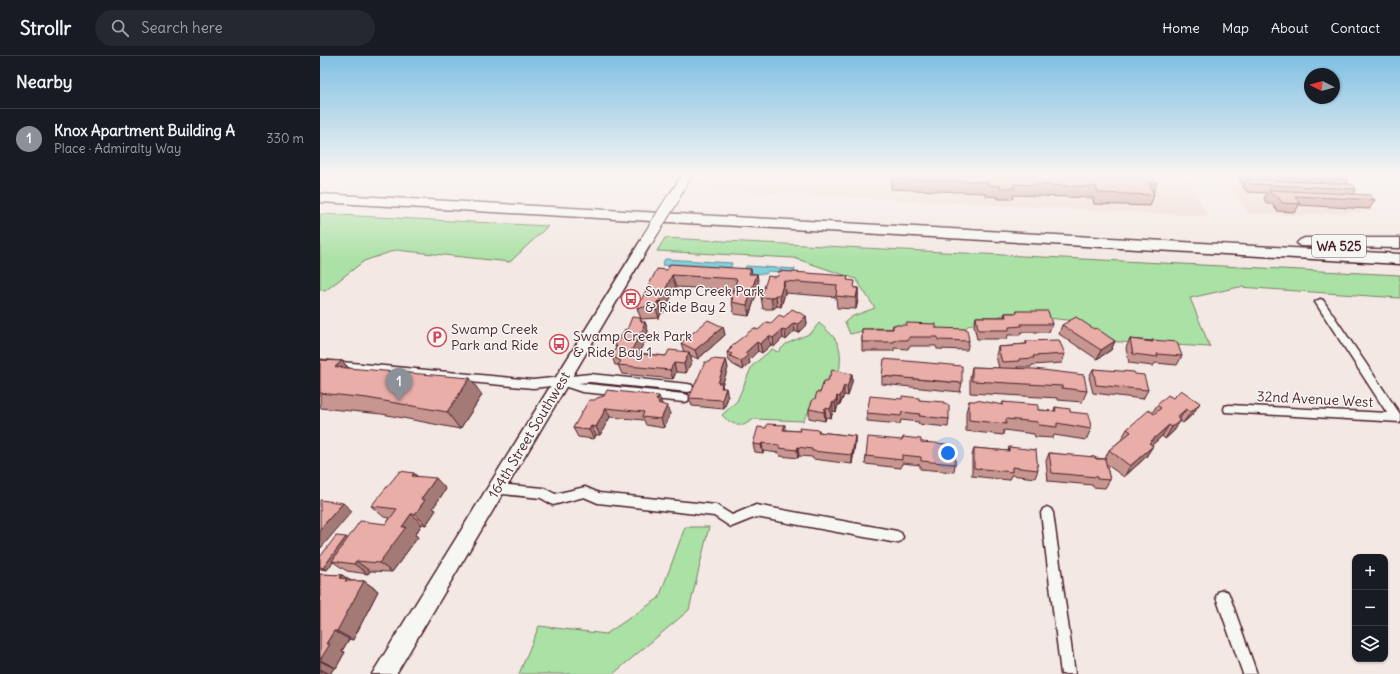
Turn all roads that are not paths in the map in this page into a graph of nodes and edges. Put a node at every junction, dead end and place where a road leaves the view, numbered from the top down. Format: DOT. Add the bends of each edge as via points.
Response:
graph roads {
  1 [pos="423,204"];
  2 [pos="561,204"];
  3 [pos="669,204"];
  4 [pos="1277,242"];
  5 [pos="1400,243"];
  6 [pos="1400,250"];
  7 [pos="1400,259"];
  8 [pos="1320,302"];
  9 [pos="320,364"];
  10 [pos="561,382"];
  11 [pos="688,388"];
  12 [pos="684,398"];
  13 [pos="1229,409"];
  14 [pos="1398,417"];
  15 [pos="496,489"];
  16 [pos="1047,513"];
  17 [pos="898,537"];
  18 [pos="1223,597"];
  19 [pos="383,674"];
  20 [pos="1068,674"];
  21 [pos="1250,674"];
  1 -- 7 [label="highway, WA 525"];
  2 -- 4 [label="highway, WA 525"];
  3 -- 10 [label="main road, 164th Street Southwest, bridge"];
  4 -- 5 [label="highway"];
  4 -- 6 [label="highway, WA 525"];
  8 -- 14 [label="street"];
  9 -- 10 [label="street" via="533,384"];
  10 -- 11 [label="street" via="590,378"];
  10 -- 12 [label="street" via="582,388"];
  10 -- 15 [label="main road, 164th Street Southwest"];
  13 -- 14 [label="street, 32nd Avenue West"];
  15 -- 17 [label="street" via="544,493 553,500 585,492 598,498 716,510 731,521 756,511"];
  15 -- 19 [label="main road, 164th Street Southwest"];
  16 -- 20 [label="street"];
  18 -- 21 [label="street"];
}
